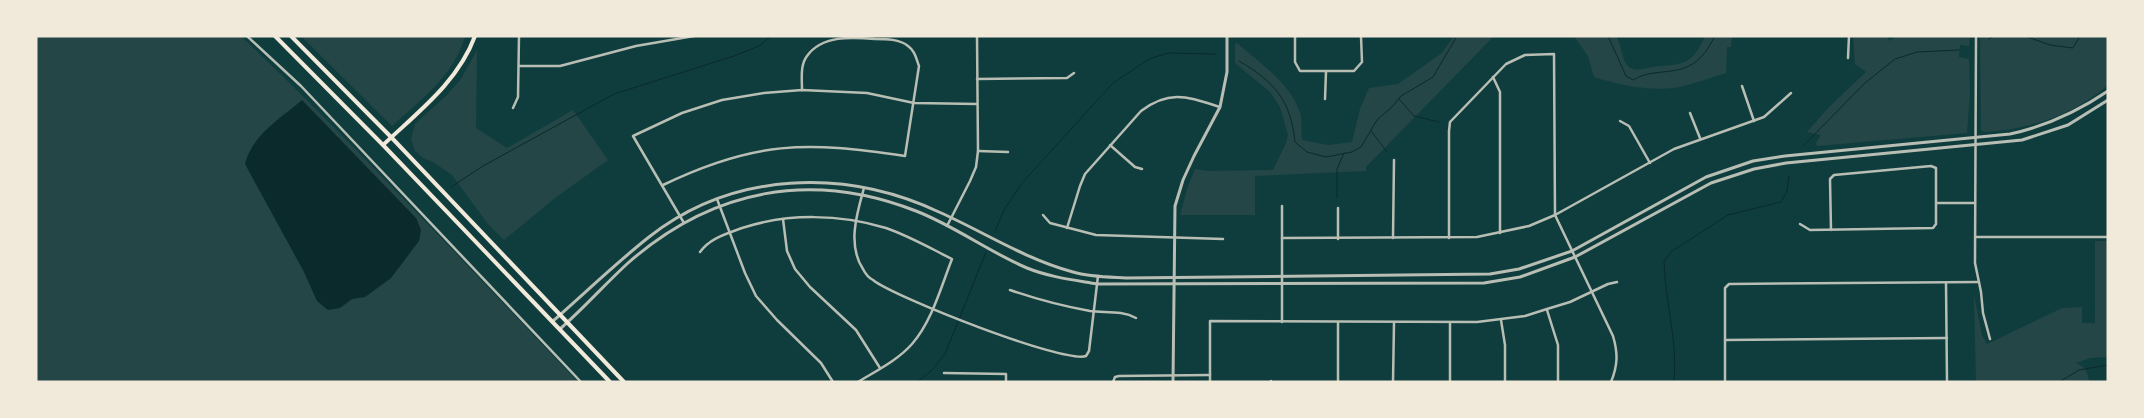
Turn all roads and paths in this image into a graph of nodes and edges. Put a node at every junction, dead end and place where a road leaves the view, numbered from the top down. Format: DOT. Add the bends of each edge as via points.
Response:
graph roads {
  1 [pos="247,36"];
  2 [pos="275,36"];
  3 [pos="291,36"];
  4 [pos="475,36"];
  5 [pos="519,36"];
  6 [pos="694,36"];
  7 [pos="977,36"];
  8 [pos="1227,36"];
  9 [pos="1295,36"];
  10 [pos="1361,36"];
  11 [pos="1849,36"];
  12 [pos="1976,36"];
  13 [pos="885,38"];
  14 [pos="1848,58"];
  15 [pos="519,66"];
  16 [pos="1326,72"];
  17 [pos="1074,73"];
  18 [pos="1492,77"];
  19 [pos="977,78"];
  20 [pos="1742,86"];
  21 [pos="802,90"];
  22 [pos="2108,91"];
  23 [pos="1792,92"];
  24 [pos="1326,99"];
  25 [pos="2108,100"];
  26 [pos="914,103"];
  27 [pos="977,104"];
  28 [pos="1220,107"];
  29 [pos="513,108"];
  30 [pos="1690,113"];
  31 [pos="1620,121"];
  32 [pos="1754,121"];
  33 [pos="391,137"];
  34 [pos="1700,138"];
  35 [pos="1974,138"];
  36 [pos="383,145"];
  37 [pos="1110,145"];
  38 [pos="1974,146"];
  39 [pos="978,151"];
  40 [pos="1008,152"];
  41 [pos="1394,160"];
  42 [pos="1650,163"];
  43 [pos="1142,169"];
  44 [pos="663,185"];
  45 [pos="864,186"];
  46 [pos="862,195"];
  47 [pos="717,199"];
  48 [pos="1937,203"];
  49 [pos="1975,203"];
  50 [pos="720,206"];
  51 [pos="1282,206"];
  52 [pos="1338,208"];
  53 [pos="1044,215"];
  54 [pos="1555,215"];
  55 [pos="680,216"];
  56 [pos="952,218"];
  57 [pos="783,219"];
  58 [pos="856,221"];
  59 [pos="684,223"];
  60 [pos="1800,224"];
  61 [pos="947,226"];
  62 [pos="1067,228"];
  63 [pos="1831,230"];
  64 [pos="730,232"];
  65 [pos="1500,233"];
  66 [pos="1975,236"];
  67 [pos="2108,237"];
  68 [pos="1174,238"];
  69 [pos="1282,238"];
  70 [pos="1393,238"];
  71 [pos="1449,238"];
  72 [pos="1223,239"];
  73 [pos="1338,239"];
  74 [pos="1572,251"];
  75 [pos="700,252"];
  76 [pos="1575,257"];
  77 [pos="1098,276"];
  78 [pos="1174,277"];
  79 [pos="1282,277"];
  80 [pos="1617,282"];
  81 [pos="1979,282"];
  82 [pos="1946,283"];
  83 [pos="1097,284"];
  84 [pos="1174,285"];
  85 [pos="1282,285"];
  86 [pos="1010,290"];
  87 [pos="1591,292"];
  88 [pos="932,308"];
  89 [pos="1547,310"];
  90 [pos="1093,311"];
  91 [pos="561,314"];
  92 [pos="1136,318"];
  93 [pos="1501,320"];
  94 [pos="553,322"];
  95 [pos="568,322"];
  96 [pos="1282,322"];
  97 [pos="1338,323"];
  98 [pos="1394,323"];
  99 [pos="1450,323"];
  100 [pos="560,329"];
  101 [pos="1947,338"];
  102 [pos="1990,339"];
  103 [pos="1725,340"];
  104 [pos="880,368"];
  105 [pos="944,373"];
  106 [pos="1173,375"];
  107 [pos="1210,375"];
  108 [pos="581,382"];
  109 [pos="610,382"];
  110 [pos="624,382"];
  111 [pos="833,382"];
  112 [pos="858,382"];
  113 [pos="1006,382"];
  114 [pos="1113,382"];
  115 [pos="1173,382"];
  116 [pos="1210,382"];
  117 [pos="1338,382"];
  118 [pos="1394,382"];
  119 [pos="1450,382"];
  120 [pos="1504,382"];
  121 [pos="1558,382"];
  122 [pos="1611,382"];
  123 [pos="1725,382"];
  124 [pos="1947,382"];
  1 -- 108 [label="street" via="301,86"];
  2 -- 36 [label="main road"];
  3 -- 33 [label="main road"];
  4 -- 33 [label="main road" via="452,78"];
  5 -- 15 [label="street"];
  6 -- 15 [label="street" via="636,46 560,66"];
  7 -- 19 [label="street"];
  8 -- 28 [label="street" via="1227,72"];
  9 -- 16 [label="street" via="1295,62 1300,71"];
  10 -- 16 [label="street" via="1362,62 1354,71"];
  11 -- 14 [label="street"];
  12 -- 35 [label="street"];
  13 -- 21 [label="street" via="850,37 815,48 806,56 803,65"];
  13 -- 26 [label="street" via="902,42 915,53 919,66"];
  15 -- 29 [label="street" via="518,97"];
  16 -- 24 [label="street"];
  17 -- 19 [label="street" via="1067,78"];
  18 -- 54 [label="street" via="1515,58 1554,54"];
  18 -- 65 [label="street" via="1500,92"];
  18 -- 71 [label="street" via="1450,122"];
  19 -- 27 [label="street"];
  20 -- 32 [label="street"];
  21 -- 26 [label="street" via="867,93"];
  21 -- 44 [label="street" via="722,100 682,113 634,136"];
  22 -- 35 [label="street" via="2050,123 2010,134"];
  23 -- 32 [label="street" via="1764,117"];
  25 -- 38 [label="street" via="2068,125 2045,133 2022,140"];
  26 -- 27 [label="street"];
  26 -- 44 [label="street" via="904,156 819,146 773,148 718,161"];
  27 -- 39 [label="street"];
  28 -- 37 [label="street" via="1191,98 1161,99 1141,111"];
  28 -- 68 [label="street" via="1183,180 1175,206"];
  30 -- 34 [label="street"];
  31 -- 42 [label="street" via="1629,126"];
  32 -- 34 [label="street"];
  33 -- 36 [label="main road"];
  33 -- 91 [label="main road"];
  34 -- 42 [label="street"];
  35 -- 38 [label="street"];
  35 -- 74 [label="street" via="1753,161 1706,177"];
  36 -- 94 [label="main road"];
  37 -- 43 [label="street" via="1135,167"];
  37 -- 62 [label="street" via="1085,174"];
  38 -- 49 [label="street"];
  38 -- 76 [label="street" via="1754,168 1711,183"];
  39 -- 40 [label="street"];
  39 -- 56 [label="street" via="976,167"];
  41 -- 70 [label="street"];
  42 -- 54 [label="street"];
  44 -- 55 [label="street"];
  45 -- 46 [label="street"];
  45 -- 47 [label="street" via="820,182 770,184"];
  45 -- 56 [label="street" via="905,197"];
  46 -- 50 [label="street" via="803,188 770,192"];
  46 -- 58 [label="street"];
  46 -- 61 [label="street" via="917,211"];
  47 -- 50 [label="street"];
  47 -- 55 [label="street"];
  48 -- 49 [label="street"];
  48 -- 63 [label="street" via="1933,228"];
  48 -- 63 [label="street" via="1936,168 1931,166 1834,175 1830,179"];
  49 -- 66 [label="street"];
  50 -- 59 [label="street"];
  50 -- 64 [label="street"];
  51 -- 69 [label="street"];
  52 -- 73 [label="street"];
  53 -- 62 [label="street" via="1050,224"];
  54 -- 65 [label="street"];
  54 -- 74 [label="street"];
  55 -- 59 [label="street"];
  55 -- 91 [label="street" via="650,236"];
  56 -- 61 [label="street"];
  56 -- 77 [label="street" via="1040,262"];
  57 -- 58 [label="street" via="820,217"];
  57 -- 64 [label="street"];
  57 -- 104 [label="street" via="787,251 795,269 856,330"];
  58 -- 88 [label="street" via="856,256 862,269 872,280"];
  58 -- 88 [label="street" via="886,228 952,259"];
  59 -- 95 [label="street" via="628,263"];
  60 -- 63 [label="street" via="1810,230"];
  61 -- 83 [label="street" via="1028,268"];
  62 -- 68 [label="street" via="1096,235"];
  64 -- 75 [label="street" via="707,243"];
  64 -- 111 [label="street" via="756,296 821,363"];
  65 -- 71 [label="street"];
  66 -- 67 [label="street"];
  66 -- 81 [label="street"];
  68 -- 72 [label="street"];
  68 -- 78 [label="street"];
  69 -- 73 [label="street"];
  69 -- 79 [label="street"];
  70 -- 71 [label="street"];
  70 -- 73 [label="street"];
  74 -- 76 [label="street"];
  74 -- 79 [label="street" via="1520,269 1490,274"];
  76 -- 85 [label="street" via="1520,277 1484,283"];
  76 -- 87 [label="street"];
  77 -- 78 [label="street"];
  77 -- 83 [label="street"];
  78 -- 79 [label="street"];
  78 -- 84 [label="street"];
  79 -- 85 [label="street"];
  80 -- 87 [label="street"];
  81 -- 82 [label="street"];
  81 -- 102 [label="street"];
  82 -- 101 [label="street"];
  82 -- 103 [label="street" via="1729,284 1725,288"];
  83 -- 84 [label="street"];
  83 -- 90 [label="street"];
  84 -- 85 [label="street"];
  84 -- 106 [label="street"];
  85 -- 96 [label="street"];
  86 -- 90 [label="street" via="1051,304"];
  87 -- 89 [label="street"];
  87 -- 122 [label="street" via="1617,351 1617,368"];
  88 -- 90 [label="street" via="1022,344 1081,358 1089,351"];
  88 -- 104 [label="street" via="912,343"];
  89 -- 93 [label="street"];
  89 -- 121 [label="street" via="1558,345"];
  90 -- 92 [label="street" via="1128,313"];
  91 -- 94 [label="street"];
  91 -- 95 [label="main road"];
  93 -- 99 [label="street"];
  93 -- 120 [label="street" via="1505,345"];
  94 -- 100 [label="main road"];
  95 -- 100 [label="street"];
  95 -- 110 [label="main road"];
  96 -- 97 [label="street"];
  96 -- 107 [label="street" via="1210,321"];
  97 -- 98 [label="street"];
  97 -- 117 [label="street"];
  98 -- 99 [label="street"];
  98 -- 118 [label="street"];
  99 -- 119 [label="street"];
  100 -- 109 [label="main road"];
  101 -- 103 [label="street"];
  101 -- 124 [label="street"];
  103 -- 123 [label="street"];
  104 -- 112 [label="street"];
  105 -- 113 [label="street" via="1006,374"];
  106 -- 107 [label="street"];
  106 -- 114 [label="street" via="1120,376"];
  106 -- 115 [label="street"];
  107 -- 116 [label="street"];
}
